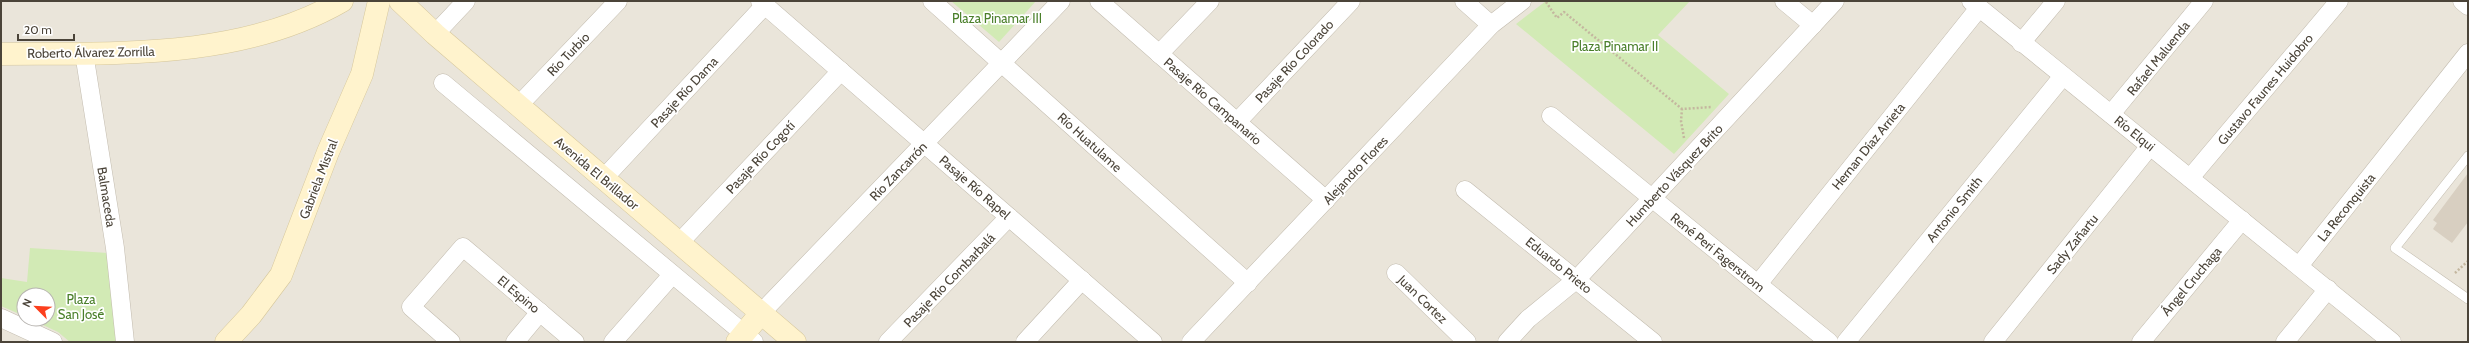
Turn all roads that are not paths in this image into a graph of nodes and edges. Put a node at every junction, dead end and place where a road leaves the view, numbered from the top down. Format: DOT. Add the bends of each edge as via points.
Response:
graph roads {
  1 [pos="342,1"];
  2 [pos="379,1"];
  3 [pos="400,1"];
  4 [pos="466,1"];
  5 [pos="618,1"];
  6 [pos="932,1"];
  7 [pos="1061,1"];
  8 [pos="1099,1"];
  9 [pos="1210,1"];
  10 [pos="1351,1"];
  11 [pos="1464,1"];
  12 [pos="1522,1"];
  13 [pos="1784,1"];
  14 [pos="1835,1"];
  15 [pos="2056,1"];
  16 [pos="2204,1"];
  17 [pos="2339,1"];
  18 [pos="2462,1"];
  19 [pos="763,3"];
  20 [pos="1975,4"];
  21 [pos="2468,6"];
  22 [pos="1813,24"];
  23 [pos="1491,25"];
  24 [pos="435,34"];
  25 [pos="2021,43"];
  26 [pos="84,53"];
  27 [pos="2468,53"];
  28 [pos="1,54"];
  29 [pos="1159,54"];
  30 [pos="1002,63"];
  31 [pos="841,71"];
  32 [pos="2063,76"];
  33 [pos="443,83"];
  34 [pos="518,106"];
  35 [pos="2111,114"];
  36 [pos="1551,116"];
  37 [pos="1237,122"];
  38 [pos="924,143"];
  39 [pos="2150,146"];
  40 [pos="2468,156"];
  41 [pos="2190,178"];
  42 [pos="603,179"];
  43 [pos="1465,190"];
  44 [pos="1653,199"];
  45 [pos="1326,200"];
  46 [pos="1009,217"];
  47 [pos="2242,220"];
  48 [pos="680,242"];
  49 [pos="2298,266"];
  50 [pos="1396,273"];
  51 [pos="672,275"];
  52 [pos="1577,279"];
  53 [pos="1082,280"];
  54 [pos="1248,283"];
  55 [pos="1758,284"];
  56 [pos="2328,289"];
  57 [pos="2468,299"];
  58 [pos="540,312"];
  59 [pos="761,313"];
  60 [pos="1,318"];
  61 [pos="745,339"];
  62 [pos="53,342"];
  63 [pos="125,342"];
  64 [pos="226,342"];
  65 [pos="451,342"];
  66 [pos="514,342"];
  67 [pos="575,342"];
  68 [pos="613,342"];
  69 [pos="795,342"];
  70 [pos="888,342"];
  71 [pos="1026,342"];
  72 [pos="1153,342"];
  73 [pos="1191,342"];
  74 [pos="1467,342"];
  75 [pos="1507,342"];
  76 [pos="1653,342"];
  77 [pos="1829,342"];
  78 [pos="1846,342"];
  79 [pos="1993,342"];
  80 [pos="2141,342"];
  81 [pos="2285,342"];
  82 [pos="2392,342"];
  1 -- 26 [label="street, Roberto Álvarez Zorrilla" via="297,21 224,42 182,48"];
  2 -- 64 [label="street, Gabriela Mistral" via="362,74 280,274 251,315"];
  3 -- 24 [label="street, Avenida El Brillador"];
  4 -- 24 [label="street"];
  5 -- 34 [label="street, Río Turbio"];
  6 -- 30 [label="street, Río Huatulame"];
  7 -- 30 [label="street, Río Zancarrón"];
  8 -- 29 [label="street, Pasaje Río Campanario"];
  9 -- 29 [label="street"];
  10 -- 37 [label="street, Pasaje Río Colorado"];
  11 -- 23 [label="street"];
  12 -- 23 [label="street, Alejandro Flores"];
  13 -- 22 [label="street"];
  14 -- 22 [label="street, Humberto Vásquez Brito"];
  15 -- 25 [label="street"];
  16 -- 35 [label="street, Rafael Maluenda"];
  17 -- 41 [label="street, Gustavo Faunes Huidobro"];
  18 -- 21 [label="street"];
  19 -- 31 [label="street, Pasaje Río Rapel"];
  19 -- 42 [label="street, Pasaje Río Dama"];
  20 -- 25 [label="street, Río Elqui"];
  20 -- 55 [label="street, Hernan Díaz Arrieta"];
  22 -- 44 [label="street, Humberto Vásquez Brito"];
  23 -- 45 [label="street, Alejandro Flores"];
  24 -- 34 [label="street, Avenida El Brillador"];
  25 -- 32 [label="street, Río Elqui"];
  26 -- 28 [label="street, Roberto Álvarez Zorrilla"];
  26 -- 63 [label="street, Balmaceda" via="115,248"];
  27 -- 49 [label="street, La Reconquista"];
  29 -- 37 [label="street, Pasaje Río Campanario"];
  30 -- 38 [label="street, Río Zancarrón"];
  30 -- 54 [label="street, Río Huatulame"];
  31 -- 38 [label="street, Pasaje Río Rapel"];
  31 -- 48 [label="street, Pasaje Río Cogotí"];
  32 -- 35 [label="street, Río Elqui"];
  32 -- 78 [label="street, Antonio Smith"];
  33 -- 51 [label="street"];
  34 -- 42 [label="street, Avenida El Brillador"];
  35 -- 39 [label="street, Río Elqui"];
  36 -- 44 [label="street, René Peri Fagerstrom"];
  37 -- 45 [label="street, Pasaje Río Campanario"];
  38 -- 46 [label="street, Pasaje Río Rapel"];
  38 -- 59 [label="street, Río Zancarrón"];
  39 -- 41 [label="street, Río Elqui"];
  39 -- 79 [label="street, Sady Zañartu"];
  40 -- 57 [label="lane" via="2395,248"];
  41 -- 47 [label="street, Río Elqui"];
  42 -- 48 [label="street, Avenida El Brillador"];
  43 -- 52 [label="street, Eduardo Prieto"];
  44 -- 52 [label="street, Humberto Vásquez Brito"];
  44 -- 55 [label="street, René Peri Fagerstrom"];
  45 -- 54 [label="street, Alejandro Flores"];
  46 -- 53 [label="street, Pasaje Río Rapel"];
  46 -- 70 [label="street, Pasaje Río Combarbalá"];
  47 -- 49 [label="street, Río Elqui"];
  47 -- 80 [label="street, Ángel Cruchaga"];
  48 -- 59 [label="street, Avenida El Brillador"];
  49 -- 56 [label="street"];
  50 -- 74 [label="street, Juan Cortez"];
  51 -- 61 [label="street"];
  51 -- 68 [label="street"];
  52 -- 75 [label="street, Humberto Vásquez Brito" via="1528,319"];
  52 -- 76 [label="street, Eduardo Prieto"];
  53 -- 71 [label="street"];
  53 -- 72 [label="street, Pasaje Río Rapel"];
  54 -- 73 [label="street, Alejandro Flores"];
  55 -- 77 [label="street, René Peri Fagerstrom"];
  56 -- 81 [label="street"];
  56 -- 82 [label="street"];
  58 -- 65 [label="street, El Espino" via="463,247 411,308"];
  58 -- 66 [label="street"];
  58 -- 67 [label="street, El Espino"];
  59 -- 61 [label="street, Río Zancarrón"];
  59 -- 69 [label="street, Avenida El Brillador"];
  60 -- 62 [label="street"];
}
